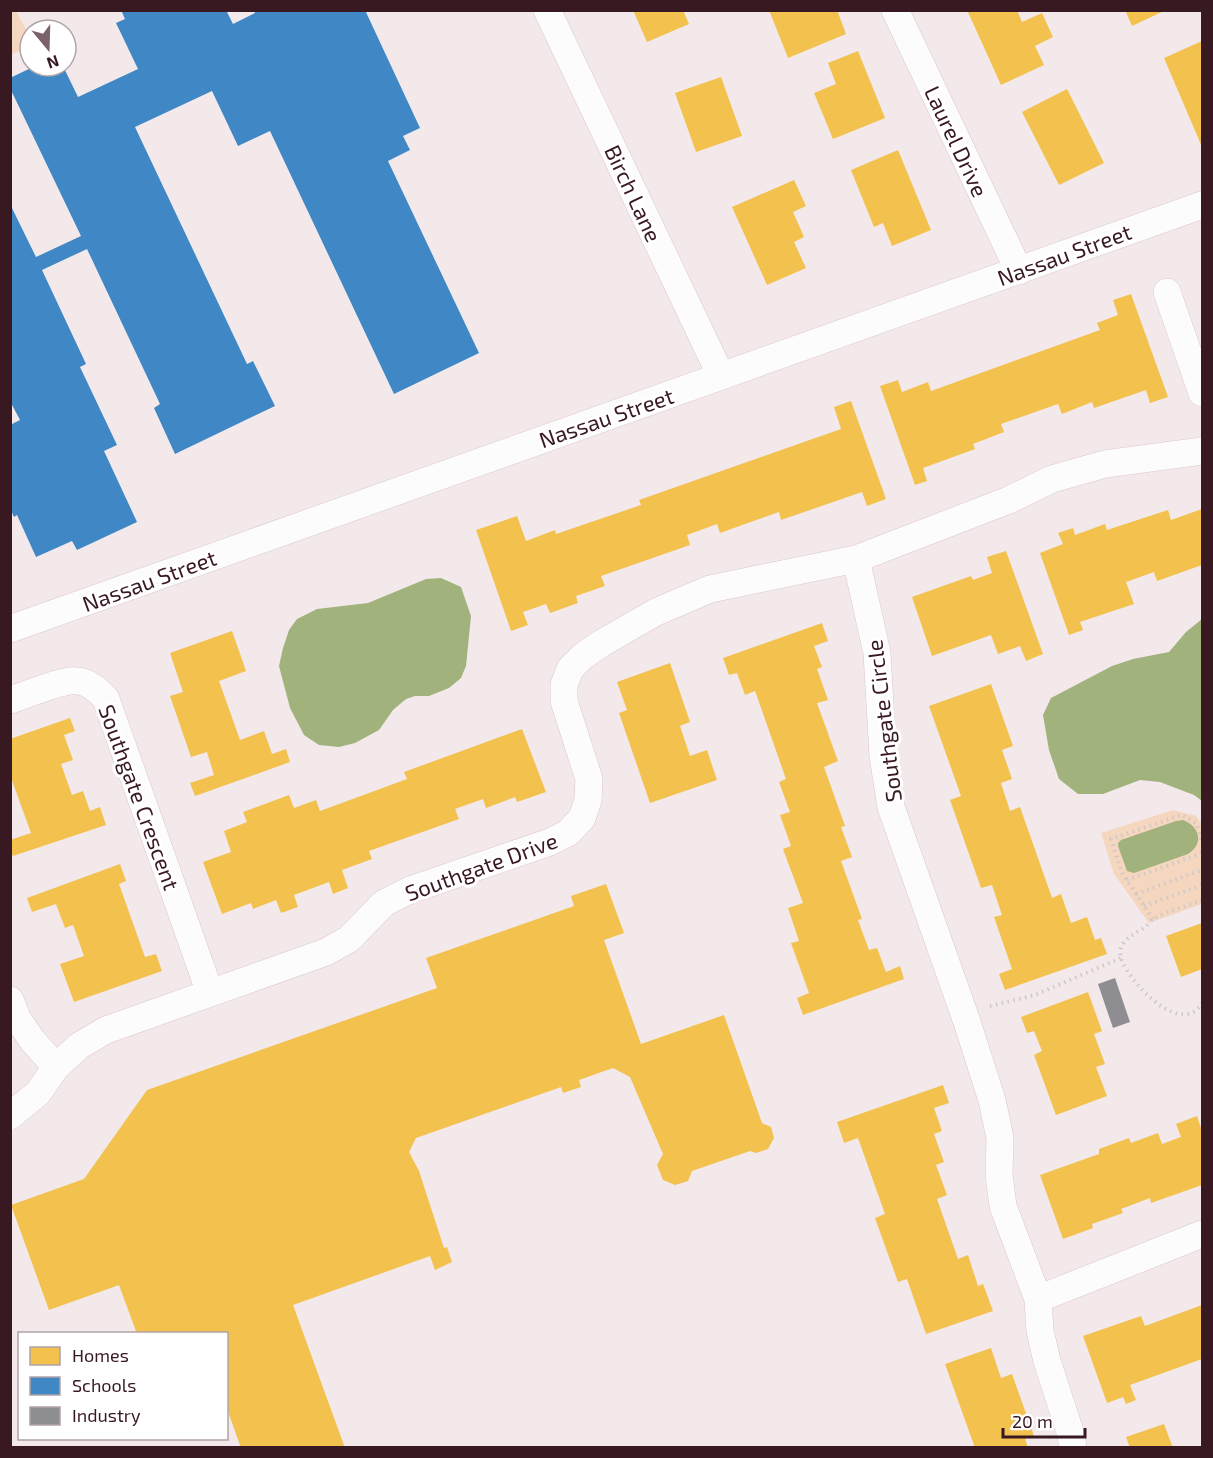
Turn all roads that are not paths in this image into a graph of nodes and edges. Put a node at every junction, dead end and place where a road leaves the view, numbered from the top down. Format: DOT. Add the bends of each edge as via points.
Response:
graph roads {
  1 [pos="547,10"];
  2 [pos="895,10"];
  3 [pos="1203,205"];
  4 [pos="1019,271"];
  5 [pos="1167,292"];
  6 [pos="721,376"];
  7 [pos="1203,393"];
  8 [pos="1203,451"];
  9 [pos="856,559"];
  10 [pos="10,629"];
  11 [pos="10,700"];
  12 [pos="210,993"];
  13 [pos="10,1000"];
  14 [pos="56,1067"];
  15 [pos="10,1116"];
  16 [pos="1203,1234"];
  17 [pos="1038,1299"];
  18 [pos="1073,1448"];
  1 -- 6 [label="street, Birch Lane"];
  2 -- 4 [label="street, Laurel Drive"];
  3 -- 4 [label="street, Nassau Street"];
  4 -- 6 [label="street, Nassau Street"];
  5 -- 7 [label="street"];
  6 -- 10 [label="street, Nassau Street"];
  8 -- 9 [label="street" via="1105,464 1052,479 1009,500"];
  9 -- 12 [label="street, Southgate Drive" via="710,589 656,612 582,656 570,669 564,701 589,779 588,800 582,818 568,833 410,890 384,903 349,939 326,952"];
  9 -- 17 [label="street, Southgate Circle" via="877,653 883,756 891,807 992,1100 1000,1138 1003,1206"];
  11 -- 12 [label="street, Southgate Crescent" via="66,680 84,682 98,689 106,699"];
  12 -- 14 [label="street, Southgate Drive" via="106,1030"];
  13 -- 14 [label="street" via="32,1040"];
  14 -- 15 [label="street, Southgate Drive" via="38,1094"];
  16 -- 17 [label="street"];
  17 -- 18 [label="street, Southgate Circle" via="1047,1361"];
}
